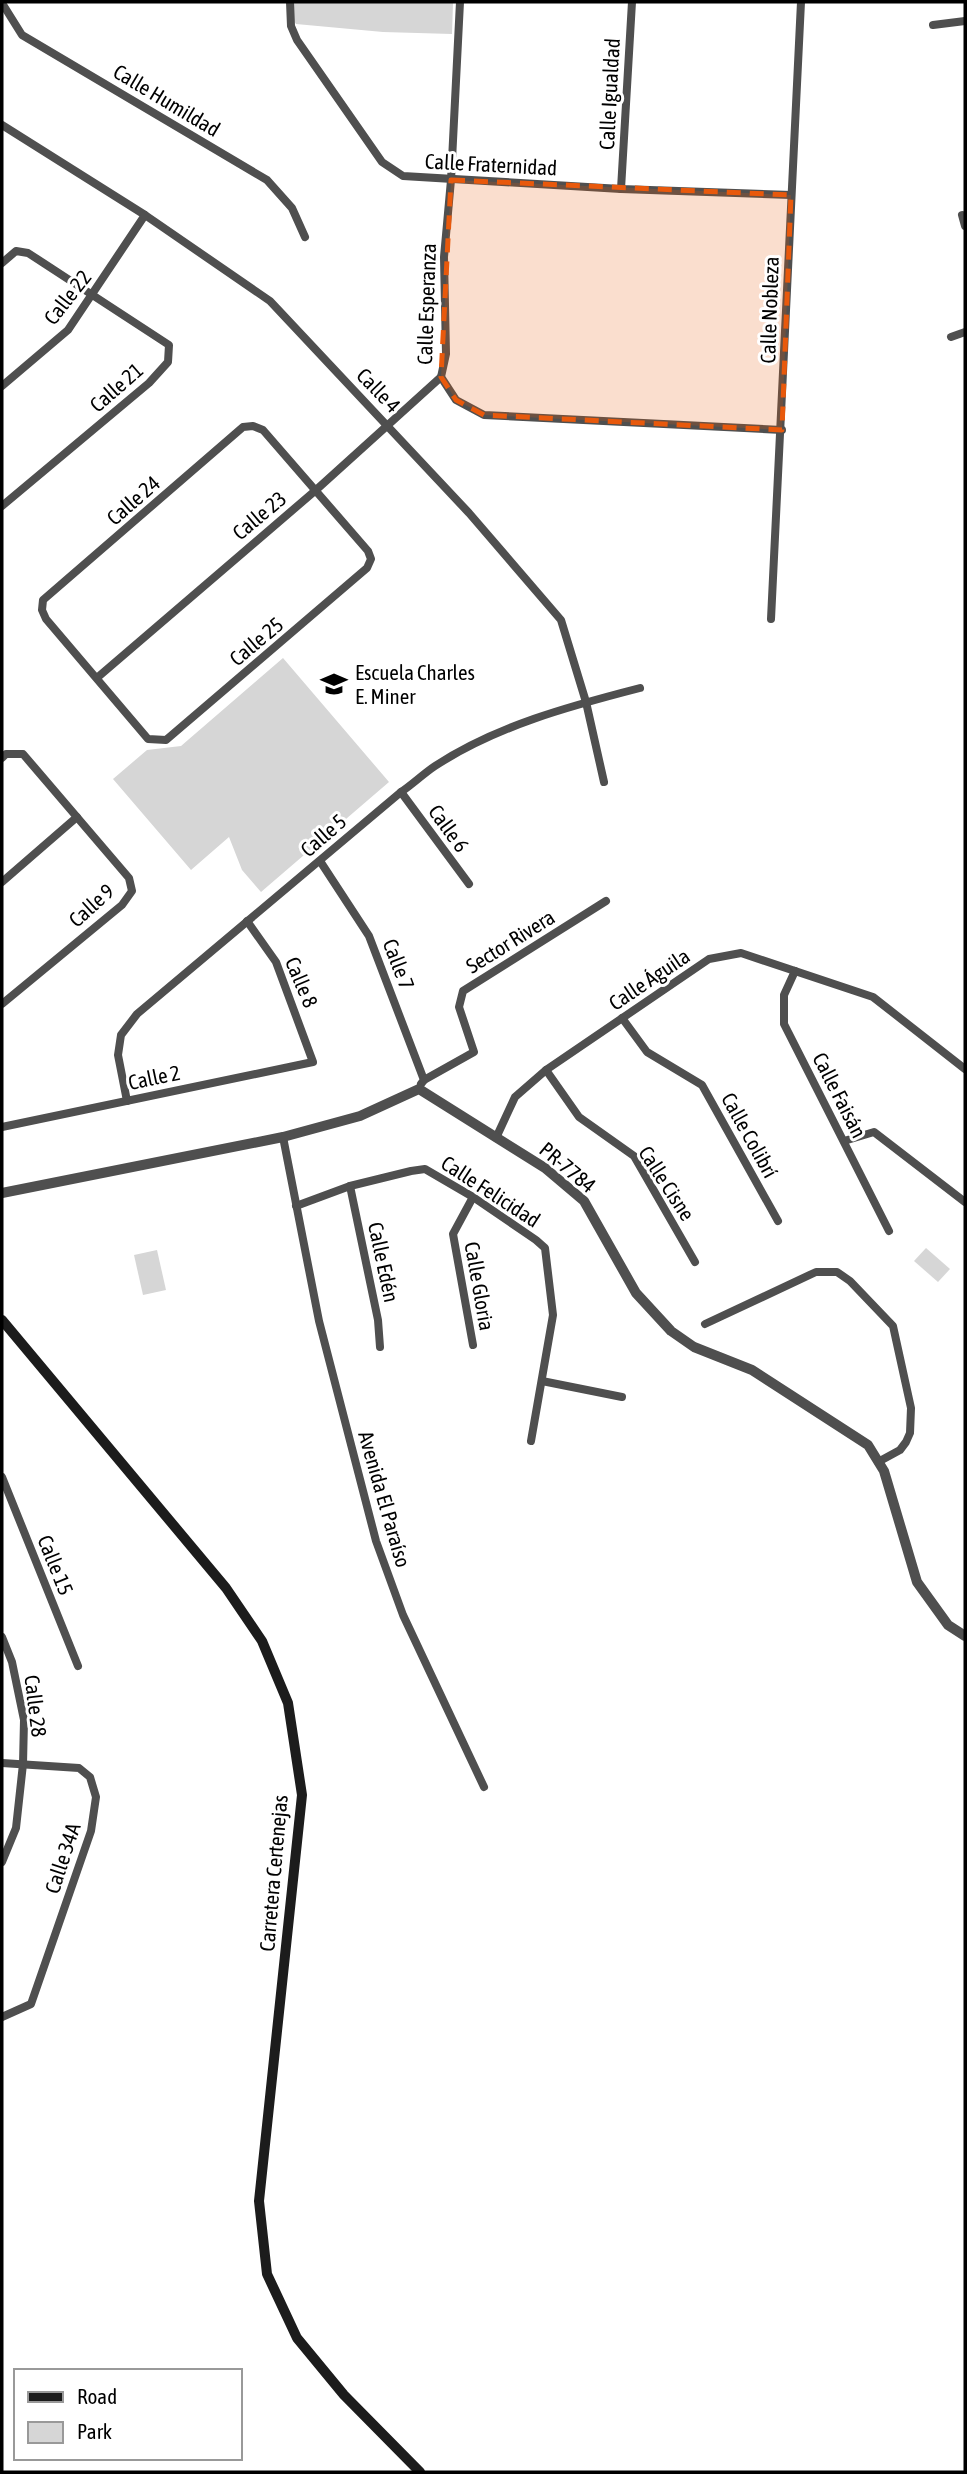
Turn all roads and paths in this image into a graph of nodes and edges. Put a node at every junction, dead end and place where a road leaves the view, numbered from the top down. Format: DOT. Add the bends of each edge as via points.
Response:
graph roads {
  1 [pos="290,2"];
  2 [pos="460,2"];
  3 [pos="632,2"];
  4 [pos="801,2"];
  5 [pos="2,3"];
  6 [pos="965,21"];
  7 [pos="933,24"];
  8 [pos="2,125"];
  9 [pos="451,180"];
  10 [pos="621,188"];
  11 [pos="791,195"];
  12 [pos="145,215"];
  13 [pos="962,215"];
  14 [pos="965,226"];
  15 [pos="305,237"];
  16 [pos="2,263"];
  17 [pos="93,295"];
  18 [pos="965,332"];
  19 [pos="951,337"];
  20 [pos="440,377"];
  21 [pos="2,386"];
  22 [pos="387,424"];
  23 [pos="782,430"];
  24 [pos="316,490"];
  25 [pos="2,506"];
  26 [pos="771,619"];
  27 [pos="98,677"];
  28 [pos="640,688"];
  29 [pos="586,702"];
  30 [pos="2,758"];
  31 [pos="604,782"];
  32 [pos="401,792"];
  33 [pos="77,817"];
  34 [pos="320,860"];
  35 [pos="2,882"];
  36 [pos="469,884"];
  37 [pos="606,901"];
  38 [pos="247,921"];
  39 [pos="795,971"];
  40 [pos="2,1004"];
  41 [pos="622,1018"];
  42 [pos="313,1062"];
  43 [pos="965,1069"];
  44 [pos="546,1070"];
  45 [pos="421,1084"];
  46 [pos="127,1101"];
  47 [pos="2,1127"];
  48 [pos="283,1137"];
  49 [pos="496,1138"];
  50 [pos="844,1141"];
  51 [pos="350,1186"];
  52 [pos="2,1193"];
  53 [pos="473,1197"];
  54 [pos="965,1202"];
  55 [pos="296,1206"];
  56 [pos="778,1221"];
  57 [pos="889,1231"];
  58 [pos="695,1262"];
  59 [pos="2,1320"];
  60 [pos="705,1324"];
  61 [pos="473,1345"];
  62 [pos="380,1347"];
  63 [pos="542,1381"];
  64 [pos="622,1397"];
  65 [pos="531,1441"];
  66 [pos="878,1461"];
  67 [pos="2,1477"];
  68 [pos="965,1636"];
  69 [pos="2,1637"];
  70 [pos="78,1666"];
  71 [pos="2,1763"];
  72 [pos="23,1764"];
  73 [pos="484,1787"];
  74 [pos="2,1862"];
  75 [pos="2,2018"];
  76 [pos="420,2472"];
  1 -- 9 [label="street, Calle Fraternidad" via="297,40 382,162 403,176"];
  2 -- 9 [label="street, Calle Esperanza"];
  3 -- 10 [label="street, Calle Igualdad"];
  4 -- 11 [label="street, Calle Nobleza"];
  5 -- 15 [label="street, Calle Humildad" via="22,35 267,180 292,208"];
  6 -- 7 [label="street"];
  8 -- 12 [label="street, Calle 4"];
  9 -- 10 [label="street, Calle Fraternidad"];
  9 -- 20 [label="street, Calle Esperanza" via="444,257 446,354"];
  10 -- 11 [label="street, Calle Fraternidad"];
  11 -- 23 [label="street, Calle Nobleza"];
  12 -- 17 [label="street, Calle 22"];
  12 -- 22 [label="street, Calle 4" via="270,301"];
  13 -- 14 [label="street"];
  16 -- 17 [label="street" via="16,251 28,253"];
  17 -- 21 [label="street, Calle 22" via="68,330"];
  17 -- 25 [label="street, Calle 21" via="169,345 168,362"];
  18 -- 19 [label="street"];
  20 -- 22 [label="street, Calle 23"];
  20 -- 23 [label="street, Calle Esperanza" via="456,400 484,415"];
  22 -- 24 [label="street, Calle 23"];
  22 -- 29 [label="street, Calle 4" via="561,620"];
  23 -- 26 [label="street, Calle Nobleza"];
  24 -- 27 [label="street, Calle 23"];
  24 -- 27 [label="street, Calle 25" via="371,559 368,568 293,634 166,740 148,739"];
  24 -- 27 [label="street, Calle 24" via="262,430 243,428 43,600 46,619"];
  28 -- 29 [label="street, Calle 5"];
  29 -- 31 [label="street, Calle 4"];
  29 -- 32 [label="street, Calle 5" via="489,736 435,766"];
  30 -- 33 [label="street" via="23,754"];
  32 -- 34 [label="street, Calle 5"];
  32 -- 36 [label="street, Calle 6"];
  33 -- 35 [label="street"];
  33 -- 40 [label="street, Calle 9" via="129,878 132,891 122,905"];
  34 -- 38 [label="street, Calle 5"];
  34 -- 45 [label="street, Calle 7" via="369,936"];
  37 -- 45 [label="street, Sector Rivera" via="463,991 459,1007 474,1052"];
  38 -- 42 [label="street, Calle 8" via="276,962"];
  38 -- 46 [label="street, Calle 5" via="137,1014 121,1035 118,1055"];
  39 -- 41 [label="street, Calle Águila" via="741,953 709,959"];
  39 -- 43 [label="street, Calle Águila" via="873,998"];
  39 -- 50 [label="street, Calle Faisán" via="784,995 784,1024"];
  41 -- 44 [label="street, Calle Águila"];
  41 -- 56 [label="street, Calle Colibrí" via="647,1052 702,1085"];
  42 -- 46 [label="street, Calle 2"];
  44 -- 49 [label="street, Calle Águila" via="515,1097"];
  44 -- 58 [label="street, Calle Cisne" via="579,1117 634,1156"];
  45 -- 48 [label="street" via="360,1116"];
  45 -- 49 [label="street, PR-7784 / PR-7784"];
  46 -- 47 [label="street, Calle 2"];
  48 -- 52 [label="street"];
  48 -- 55 [label="street"];
  49 -- 66 [label="street, PR-7784 / PR-7784" via="545,1168 584,1201 636,1293 671,1331 694,1346 752,1370 868,1444"];
  50 -- 54 [label="street" via="874,1132"];
  50 -- 57 [label="street, Calle Faisán"];
  51 -- 53 [label="street, Calle Felicidad" via="425,1169"];
  51 -- 55 [label="street, Calle Felicidad"];
  51 -- 62 [label="street, Calle Edén" via="379,1320"];
  53 -- 61 [label="street, Calle Gloria" via="453,1234"];
  53 -- 63 [label="street, Calle Felicidad" via="545,1248 553,1315"];
  55 -- 73 [label="street, Avenida El Paraíso" via="319,1321 376,1541 403,1615"];
  59 -- 76 [label="main road, Carretera Certenejas" via="226,1588 262,1641 288,1703 302,1795 259,2201 267,2274 297,2338 344,2395"];
  60 -- 66 [label="street" via="816,1272 837,1272 850,1281 893,1326 911,1408 906,1442"];
  63 -- 64 [label="street"];
  63 -- 65 [label="street, Calle Felicidad"];
  66 -- 68 [label="street, PR-7784 / PR-7784" via="916,1582 948,1625"];
  67 -- 70 [label="street, Calle 15"];
  69 -- 72 [label="street, Calle 28" via="24,1720"];
  71 -- 72 [label="street, Calle 34A"];
  72 -- 74 [label="street, Calle 28" via="16,1828"];
  72 -- 75 [label="street, Calle 34A" via="79,1768 90,1777 96,1797 91,1831 31,2004"];
}
